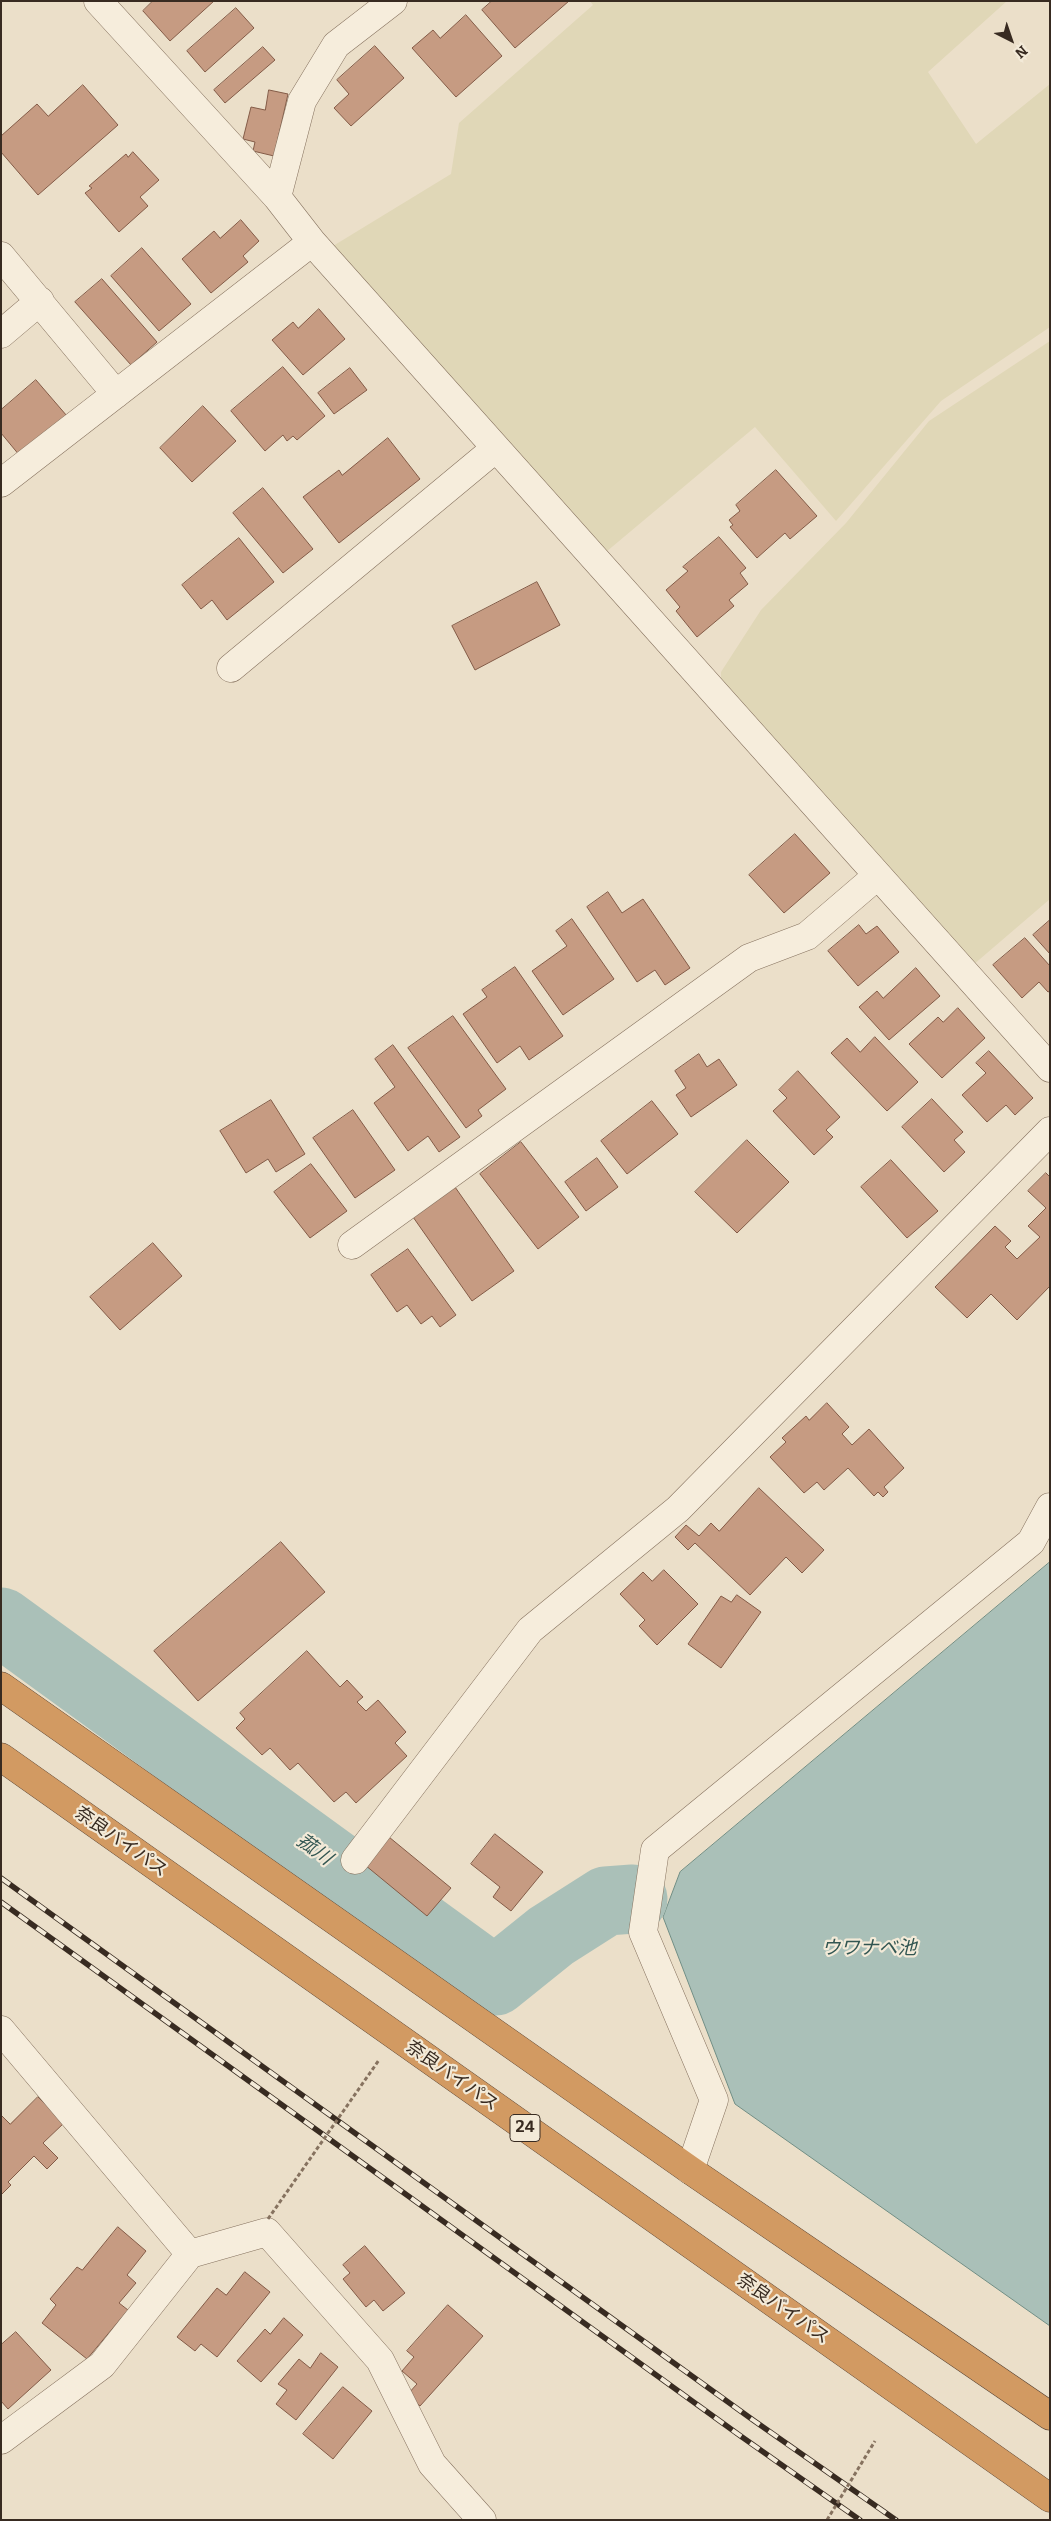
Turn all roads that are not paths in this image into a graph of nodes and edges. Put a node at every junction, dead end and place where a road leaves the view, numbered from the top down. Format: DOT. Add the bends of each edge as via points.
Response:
graph roads {
  1 [pos="98,1"];
  2 [pos="393,1"];
  3 [pos="277,197"];
  4 [pos="312,242"];
  5 [pos="1,256"];
  6 [pos="40,302"];
  7 [pos="1,334"];
  8 [pos="116,394"];
  9 [pos="496,448"];
  10 [pos="1,483"];
  11 [pos="231,668"];
  12 [pos="877,876"];
  13 [pos="1044,1050"];
  14 [pos="1050,1131"];
  15 [pos="352,1245"];
  16 [pos="1050,1507"];
  17 [pos="1040,1534"];
  18 [pos="1,1686"];
  19 [pos="1,1757"];
  20 [pos="354,1860"];
  21 [pos="1,2030"];
  22 [pos="690,2170"];
  23 [pos="190,2254"];
  24 [pos="1050,2416"];
  25 [pos="1,2440"];
  26 [pos="1050,2498"];
  27 [pos="482,2520"];
  1 -- 3 [label="street"];
  2 -- 3 [label="street" via="336,45 302,101"];
  3 -- 4 [label="street"];
  4 -- 8 [label="street"];
  4 -- 9 [label="street"];
  5 -- 6 [label="street"];
  6 -- 7 [label="street"];
  6 -- 8 [label="street"];
  8 -- 10 [label="street"];
  9 -- 11 [label="street"];
  9 -- 12 [label="street"];
  12 -- 13 [label="street"];
  12 -- 15 [label="street" via="807,936 749,958"];
  14 -- 20 [label="street" via="678,1509 530,1630"];
  16 -- 17 [label="street"];
  17 -- 22 [label="street" via="655,1850 643,1932 714,2100"];
  18 -- 22 [label="highway"];
  19 -- 26 [label="highway, 奈良バイパス / 24"];
  21 -- 23 [label="street"];
  22 -- 24 [label="highway"];
  23 -- 25 [label="street" via="102,2366"];
  23 -- 27 [label="street" via="267,2232 380,2360 432,2464"];
}
